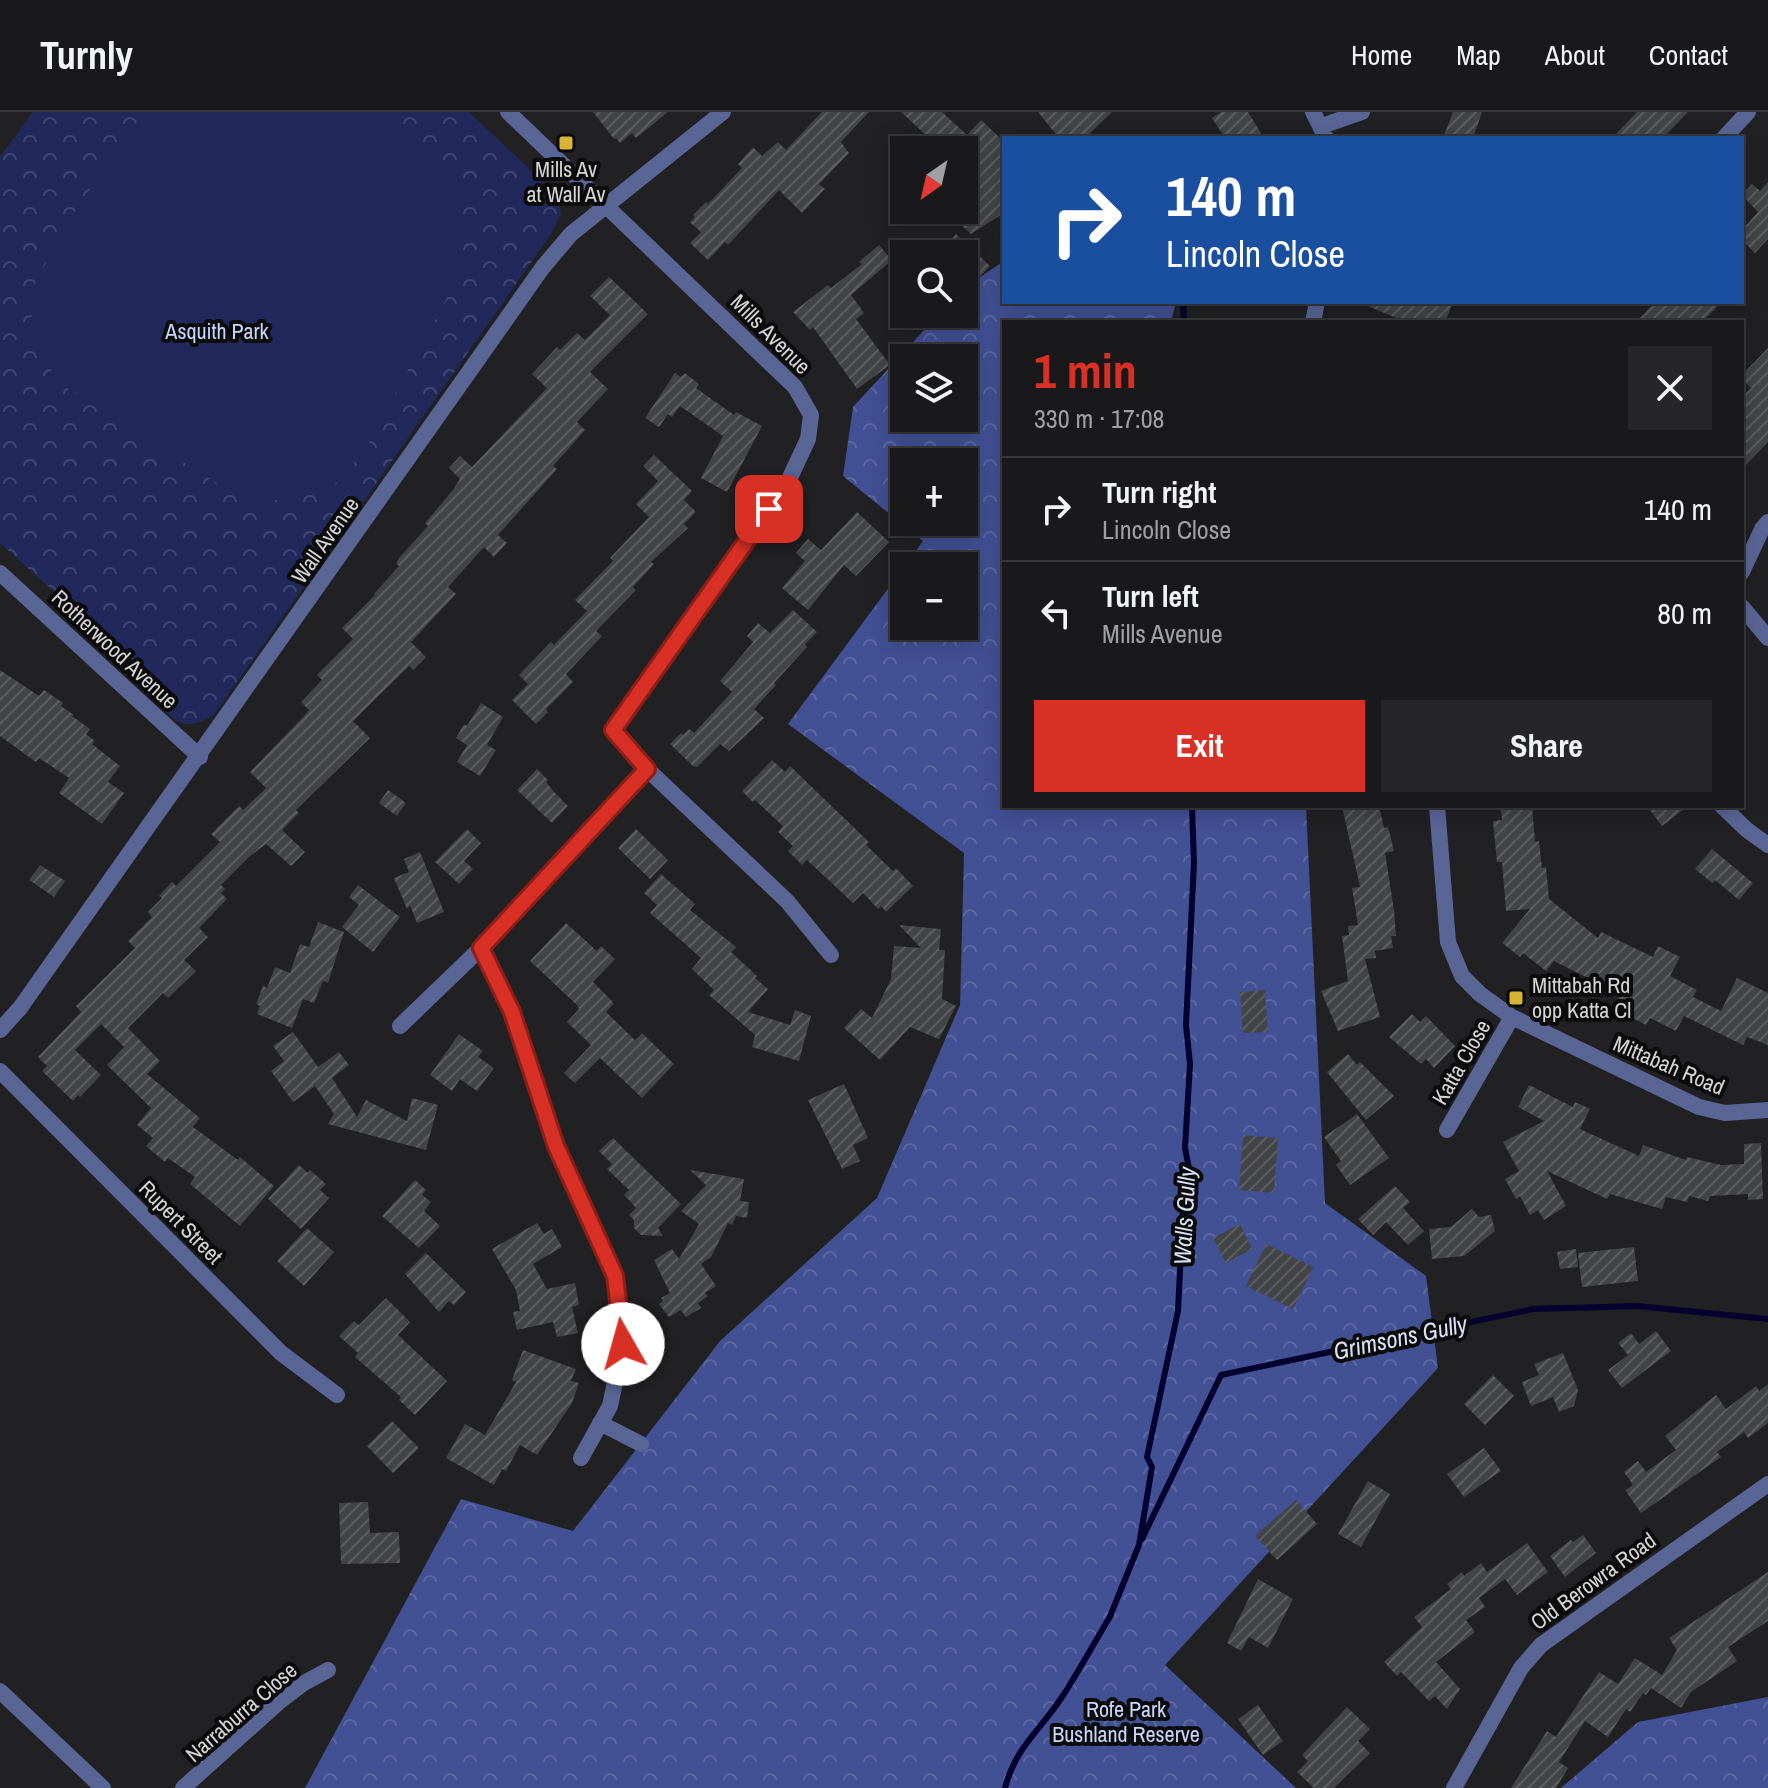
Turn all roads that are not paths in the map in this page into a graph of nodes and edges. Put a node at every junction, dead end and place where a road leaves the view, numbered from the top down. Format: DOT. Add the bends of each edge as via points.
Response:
graph roads {
  1 [pos="508,112"];
  2 [pos="723,112"];
  3 [pos="1362,112"];
  4 [pos="1748,112"];
  5 [pos="1321,125"];
  6 [pos="1726,136"];
  7 [pos="606,206"];
  8 [pos="1768,522"];
  9 [pos="1744,568"];
  10 [pos="0,573"];
  11 [pos="1744,609"];
  12 [pos="1768,638"];
  13 [pos="200,757"];
  14 [pos="647,769"];
  15 [pos="1437,808"];
  16 [pos="1724,808"];
  17 [pos="1768,845"];
  18 [pos="481,948"];
  19 [pos="831,955"];
  20 [pos="1512,1017"];
  21 [pos="400,1026"];
  22 [pos="0,1030"];
  23 [pos="0,1071"];
  24 [pos="1768,1110"];
  25 [pos="1447,1130"];
  26 [pos="337,1395"];
  27 [pos="600,1423"];
  28 [pos="641,1444"];
  29 [pos="581,1458"];
  30 [pos="1768,1484"];
  31 [pos="328,1670"];
  32 [pos="0,1691"];
  33 [pos="103,1788"];
  34 [pos="183,1788"];
  35 [pos="1454,1788"];
  1 -- 7 [label="street, Mills Avenue"];
  2 -- 7 [label="street, Wall Avenue"];
  3 -- 5 [label="street"];
  4 -- 6 [label="street"];
  7 -- 13 [label="street, Wall Avenue" via="571,234 543,267"];
  7 -- 14 [label="street, Mills Avenue" via="795,387 811,415 808,439 787,484 613,730"];
  8 -- 9 [label="street"];
  10 -- 13 [label="street, Rotherwood Avenue"];
  11 -- 12 [label="street"];
  13 -- 22 [label="street, Wall Avenue"];
  14 -- 18 [label="street"];
  14 -- 19 [label="street, Mills Avenue" via="787,901"];
  15 -- 20 [label="street, Mittabah Road" via="1454,960 1480,994"];
  16 -- 17 [label="street"];
  18 -- 21 [label="street"];
  18 -- 27 [label="street" via="512,1012 556,1146 615,1276 623,1344 610,1406"];
  20 -- 24 [label="street, Mittabah Road" via="1699,1107 1725,1113"];
  20 -- 25 [label="street, Katta Close"];
  23 -- 26 [label="street, Rupert Street" via="281,1353"];
  27 -- 28 [label="street"];
  27 -- 29 [label="street"];
  30 -- 35 [label="street, Old Berowra Road" via="1541,1645 1521,1668"];
  31 -- 34 [label="street, Narraburra Close" via="279,1702"];
  32 -- 33 [label="street"];
}
